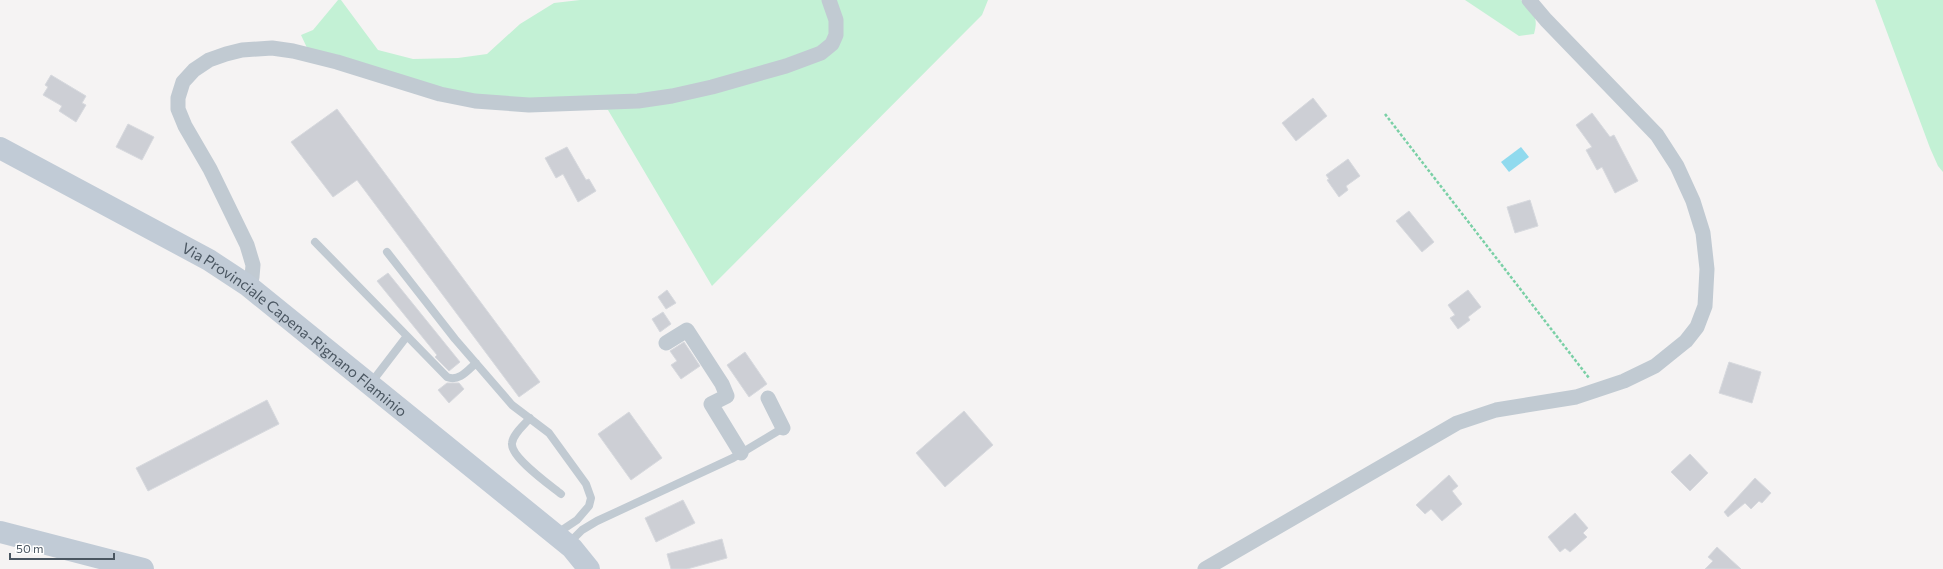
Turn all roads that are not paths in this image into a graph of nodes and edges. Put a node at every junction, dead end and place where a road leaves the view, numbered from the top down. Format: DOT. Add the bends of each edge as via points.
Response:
graph roads {
  1 [pos="829,0"];
  2 [pos="1531,1"];
  3 [pos="0,148"];
  4 [pos="315,242"];
  5 [pos="387,252"];
  6 [pos="249,287"];
  7 [pos="406,336"];
  8 [pos="666,342"];
  9 [pos="476,364"];
  10 [pos="369,385"];
  11 [pos="768,398"];
  12 [pos="530,418"];
  13 [pos="783,428"];
  14 [pos="741,453"];
  15 [pos="560,494"];
  16 [pos="0,532"];
  17 [pos="562,540"];
  18 [pos="143,569"];
  19 [pos="589,569"];
  20 [pos="1205,569"];
  1 -- 6 [label="street" via="836,20 836,35 832,44 821,53 712,87 638,101 529,105 470,100 440,94 337,62 272,48 242,50 209,60 194,70 183,82 178,108 249,251 253,265"];
  2 -- 20 [label="street" via="1657,135 1686,184 1704,233 1707,256 1707,290 1702,314 1694,332 1676,351 1655,366 1599,391 1496,410 1457,423"];
  3 -- 6 [label="street, Via Provinciale Capena-Rignano Flaminio" via="209,260"];
  4 -- 7 [label="lane"];
  5 -- 9 [label="lane"];
  6 -- 10 [label="street, Via Provinciale Capena-Rignano Flaminio"];
  7 -- 9 [label="lane" via="447,377 458,377"];
  7 -- 10 [label="lane"];
  8 -- 14 [label="street" via="687,330 722,384 727,396 711,404"];
  9 -- 12 [label="lane" via="512,405"];
  10 -- 17 [label="street, Via Provinciale Capena-Rignano Flaminio"];
  11 -- 13 [label="street"];
  12 -- 15 [label="lane" via="514,437 513,450"];
  12 -- 17 [label="lane" via="554,440 586,484 591,498 586,512"];
  13 -- 14 [label="lane"];
  14 -- 17 [label="lane" via="596,521"];
  16 -- 18 [label="street"];
  17 -- 19 [label="street, Via Provinciale Capena-Rignano Flaminio" via="580,555"];
}
